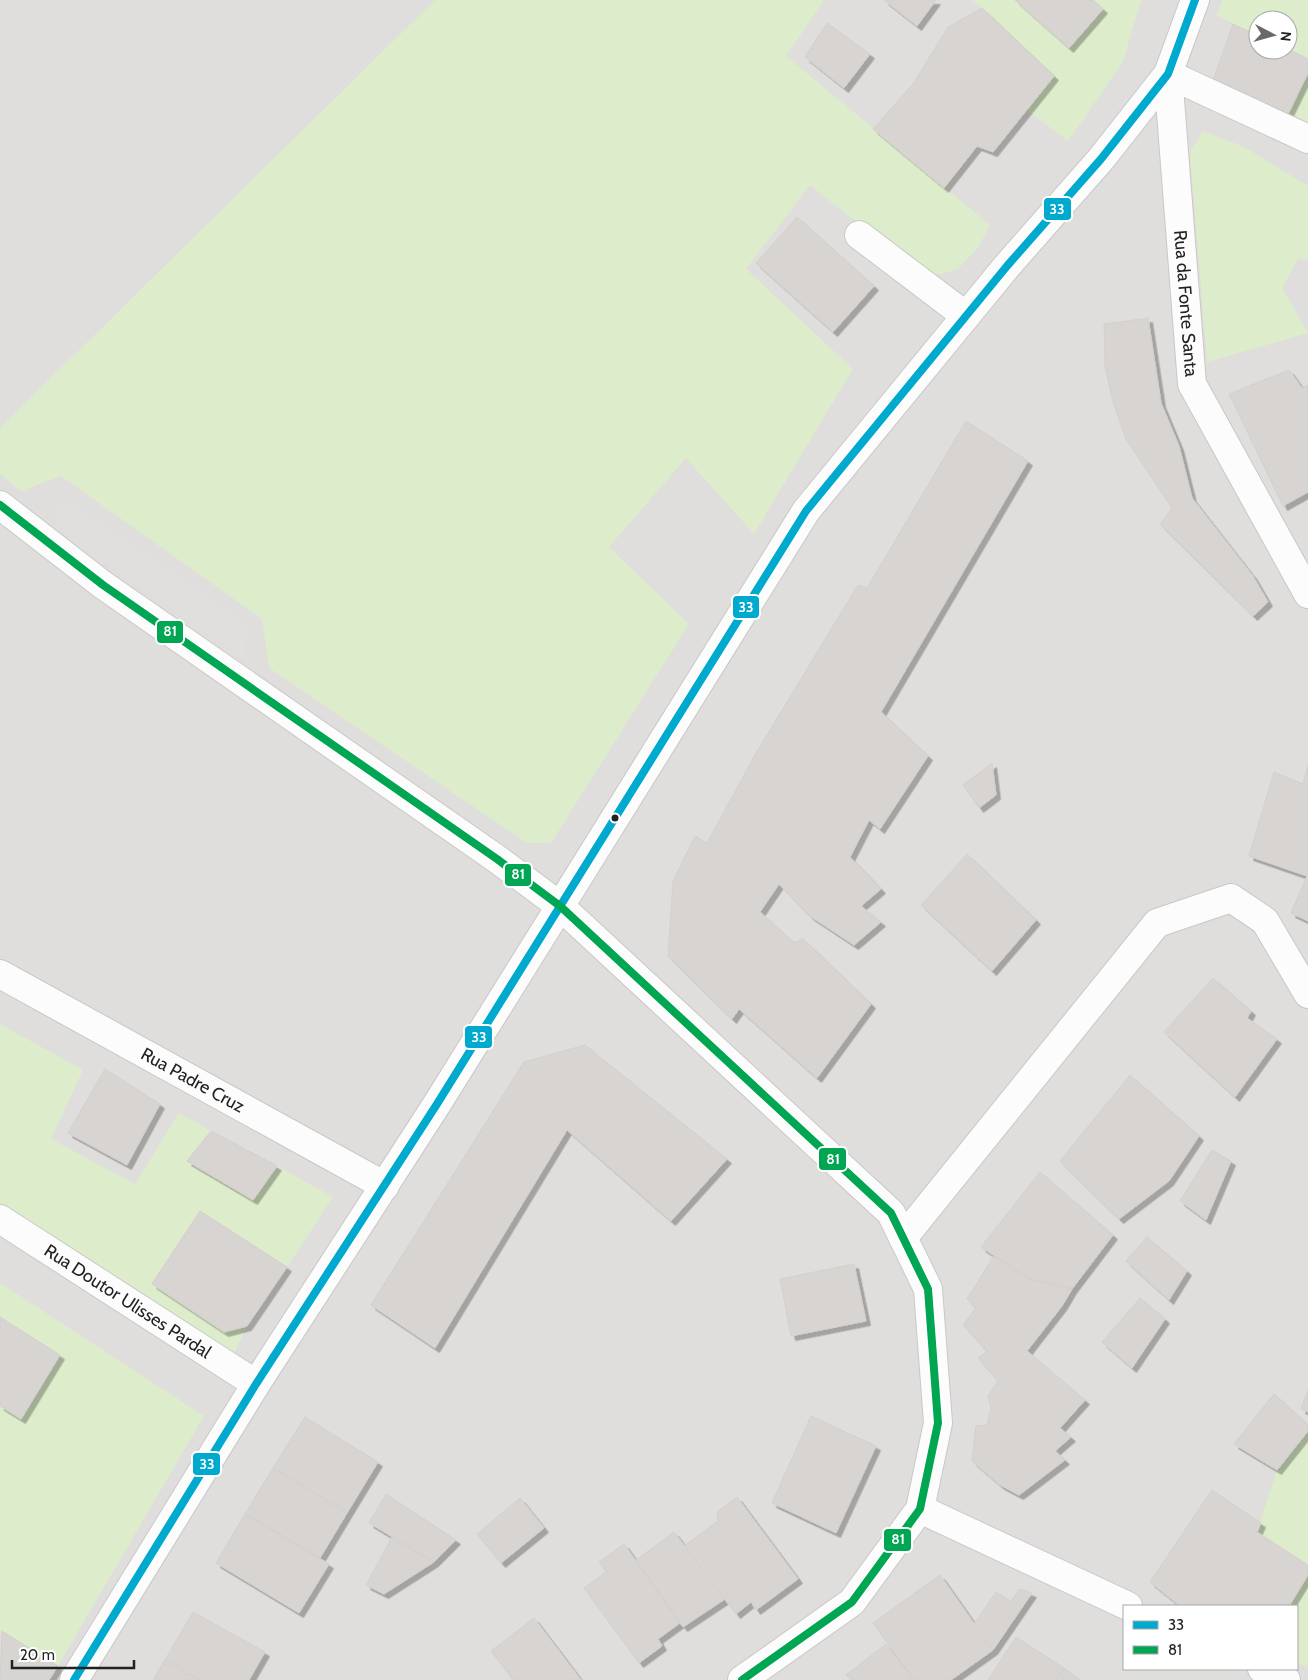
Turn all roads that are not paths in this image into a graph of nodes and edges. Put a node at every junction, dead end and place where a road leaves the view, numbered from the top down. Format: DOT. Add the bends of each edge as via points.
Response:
graph roads {
  1 [pos="1195,0"];
  2 [pos="1168,74"];
  3 [pos="1308,139"];
  4 [pos="858,235"];
  5 [pos="966,316"];
  6 [pos="0,505"];
  7 [pos="1308,594"];
  8 [pos="560,906"];
  9 [pos="0,974"];
  10 [pos="1308,994"];
  11 [pos="385,1186"];
  12 [pos="0,1219"];
  13 [pos="903,1238"];
  14 [pos="256,1384"];
  15 [pos="920,1509"];
  16 [pos="1126,1605"];
  17 [pos="1264,1670"];
  18 [pos="74,1680"];
  19 [pos="742,1680"];
  20 [pos="1286,1680"];
  1 -- 2 [label="street"];
  2 -- 3 [label="street"];
  2 -- 5 [label="street" via="1101,159"];
  2 -- 7 [label="street, Rua da Fonte Santa" via="1192,384"];
  4 -- 5 [label="street"];
  5 -- 8 [label="street" via="806,511"];
  6 -- 8 [label="street" via="104,585 497,858"];
  8 -- 11 [label="street"];
  8 -- 13 [label="street" via="891,1212"];
  9 -- 11 [label="street, Rua Padre Cruz"];
  10 -- 13 [label="street" via="1265,921 1231,898 1157,923"];
  11 -- 14 [label="street"];
  12 -- 14 [label="street, Rua Doutor Ulisses Pardal"];
  13 -- 15 [label="street" via="928,1289 938,1423"];
  14 -- 18 [label="street"];
  15 -- 16 [label="street"];
  15 -- 19 [label="street" via="852,1602"];
  17 -- 20 [label="street"];
}
